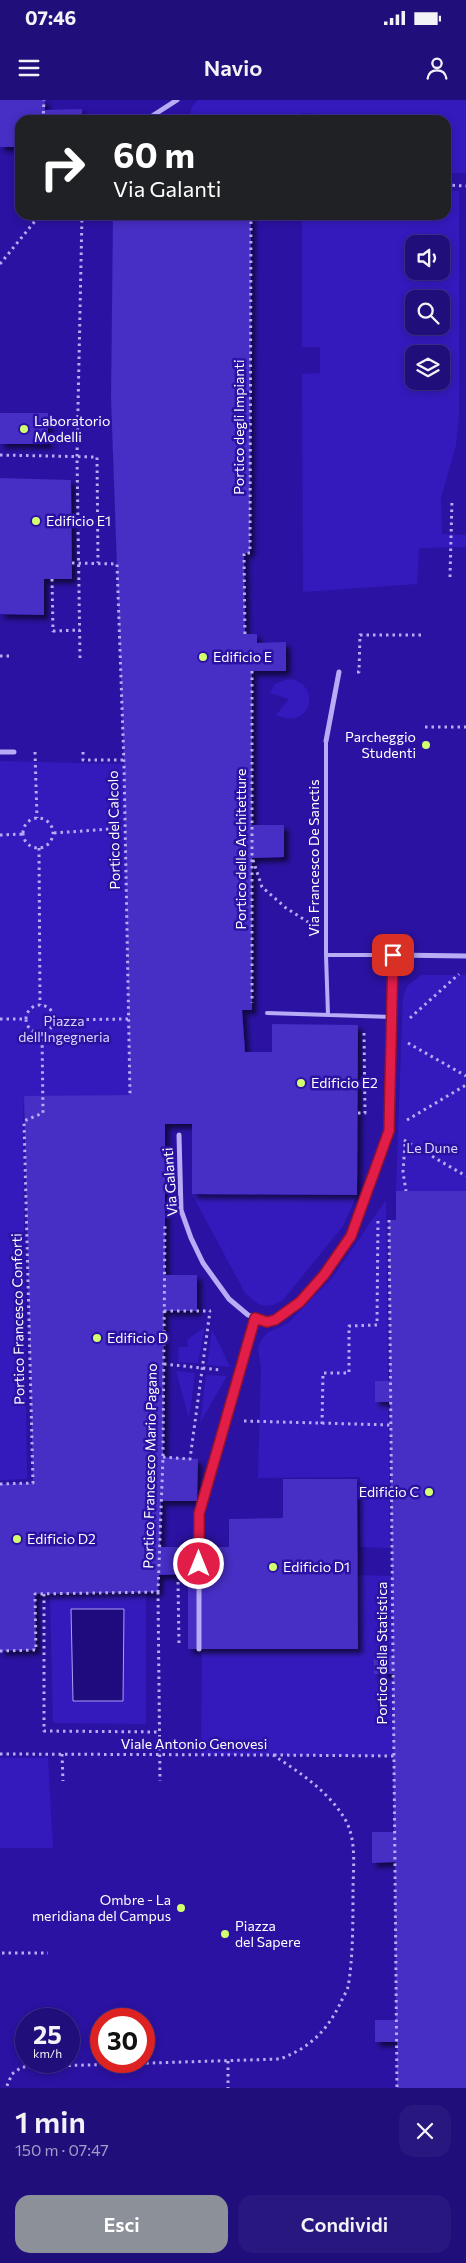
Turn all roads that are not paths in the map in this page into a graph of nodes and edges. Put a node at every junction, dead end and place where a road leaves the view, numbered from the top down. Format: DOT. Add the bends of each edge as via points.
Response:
graph roads {
  1 [pos="177,100"];
  2 [pos="154,115"];
  3 [pos="339,672"];
  4 [pos="326,741"];
  5 [pos="0,752"];
  6 [pos="14,752"];
  7 [pos="326,955"];
  8 [pos="393,955"];
  9 [pos="466,956"];
  10 [pos="267,1013"];
  11 [pos="328,1015"];
  12 [pos="392,1017"];
  13 [pos="179,1134"];
  14 [pos="255,1318"];
  15 [pos="199,1649"];
  1 -- 2 [label="street"];
  3 -- 4 [label="street"];
  4 -- 7 [label="lane, Via Francesco De Sanctis"];
  5 -- 6 [label="street"];
  7 -- 8 [label="lane, Via Francesco De Sanctis"];
  7 -- 11 [label="lane"];
  8 -- 9 [label="street, Via Francesco De Sanctis"];
  8 -- 12 [label="street, Via Galanti"];
  10 -- 11 [label="lane"];
  11 -- 12 [label="lane"];
  12 -- 14 [label="street, Via Galanti" via="389,1131 351,1236 300,1302 282,1317 267,1322"];
  13 -- 14 [label="street, Via Galanti" via="181,1210 185,1224 202,1263 229,1299"];
  14 -- 15 [label="street" via="199,1514"];
}
